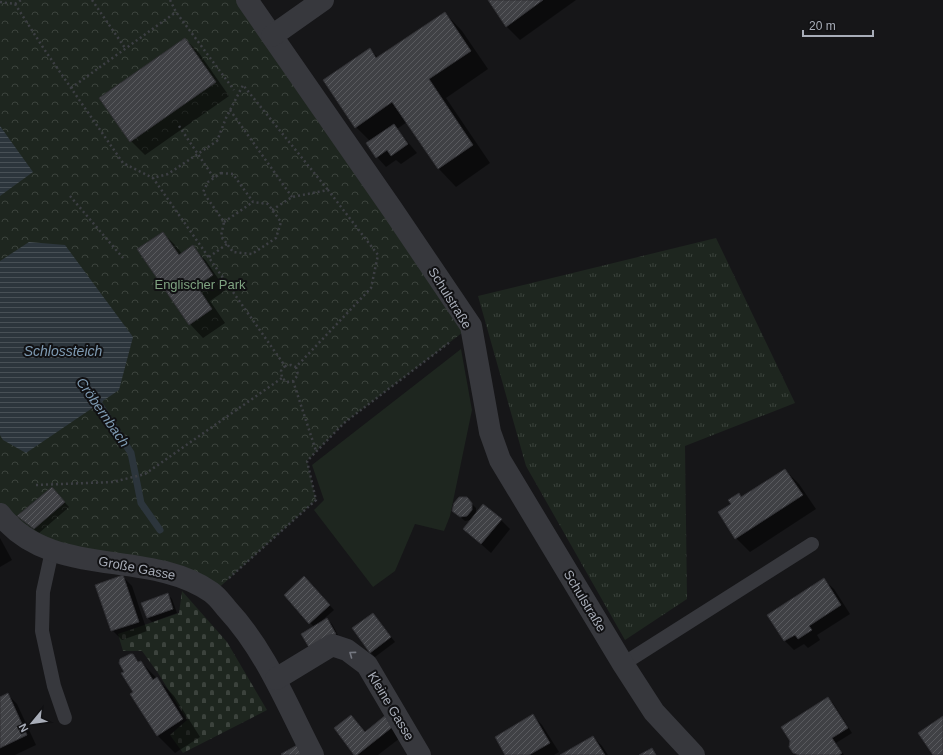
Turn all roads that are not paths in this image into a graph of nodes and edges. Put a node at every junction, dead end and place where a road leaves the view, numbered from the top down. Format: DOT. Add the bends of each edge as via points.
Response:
graph roads {
  1 [pos="247,0"];
  2 [pos="323,0"];
  3 [pos="272,36"];
  4 [pos="0,514"];
  5 [pos="812,544"];
  6 [pos="52,551"];
  7 [pos="623,664"];
  8 [pos="276,679"];
  9 [pos="65,718"];
  10 [pos="312,755"];
  11 [pos="420,755"];
  12 [pos="694,755"];
  1 -- 3 [label="street, Schulstraße"];
  2 -- 3 [label="street"];
  3 -- 7 [label="street, Schulstraße" via="471,326 490,432 500,460"];
  4 -- 6 [label="street, Große Gasse" via="8,525 28,540"];
  5 -- 7 [label="lane"];
  6 -- 8 [label="street, Große Gasse" via="175,574 196,582 212,593 238,620"];
  6 -- 9 [label="lane" via="43,592 42,631 54,686"];
  7 -- 12 [label="street, Schulstraße" via="654,712"];
  8 -- 10 [label="street, Große Gasse"];
  11 -- 8 [label="street, Kleine Gasse, one-way" via="367,665 348,650 332,646"];
}
